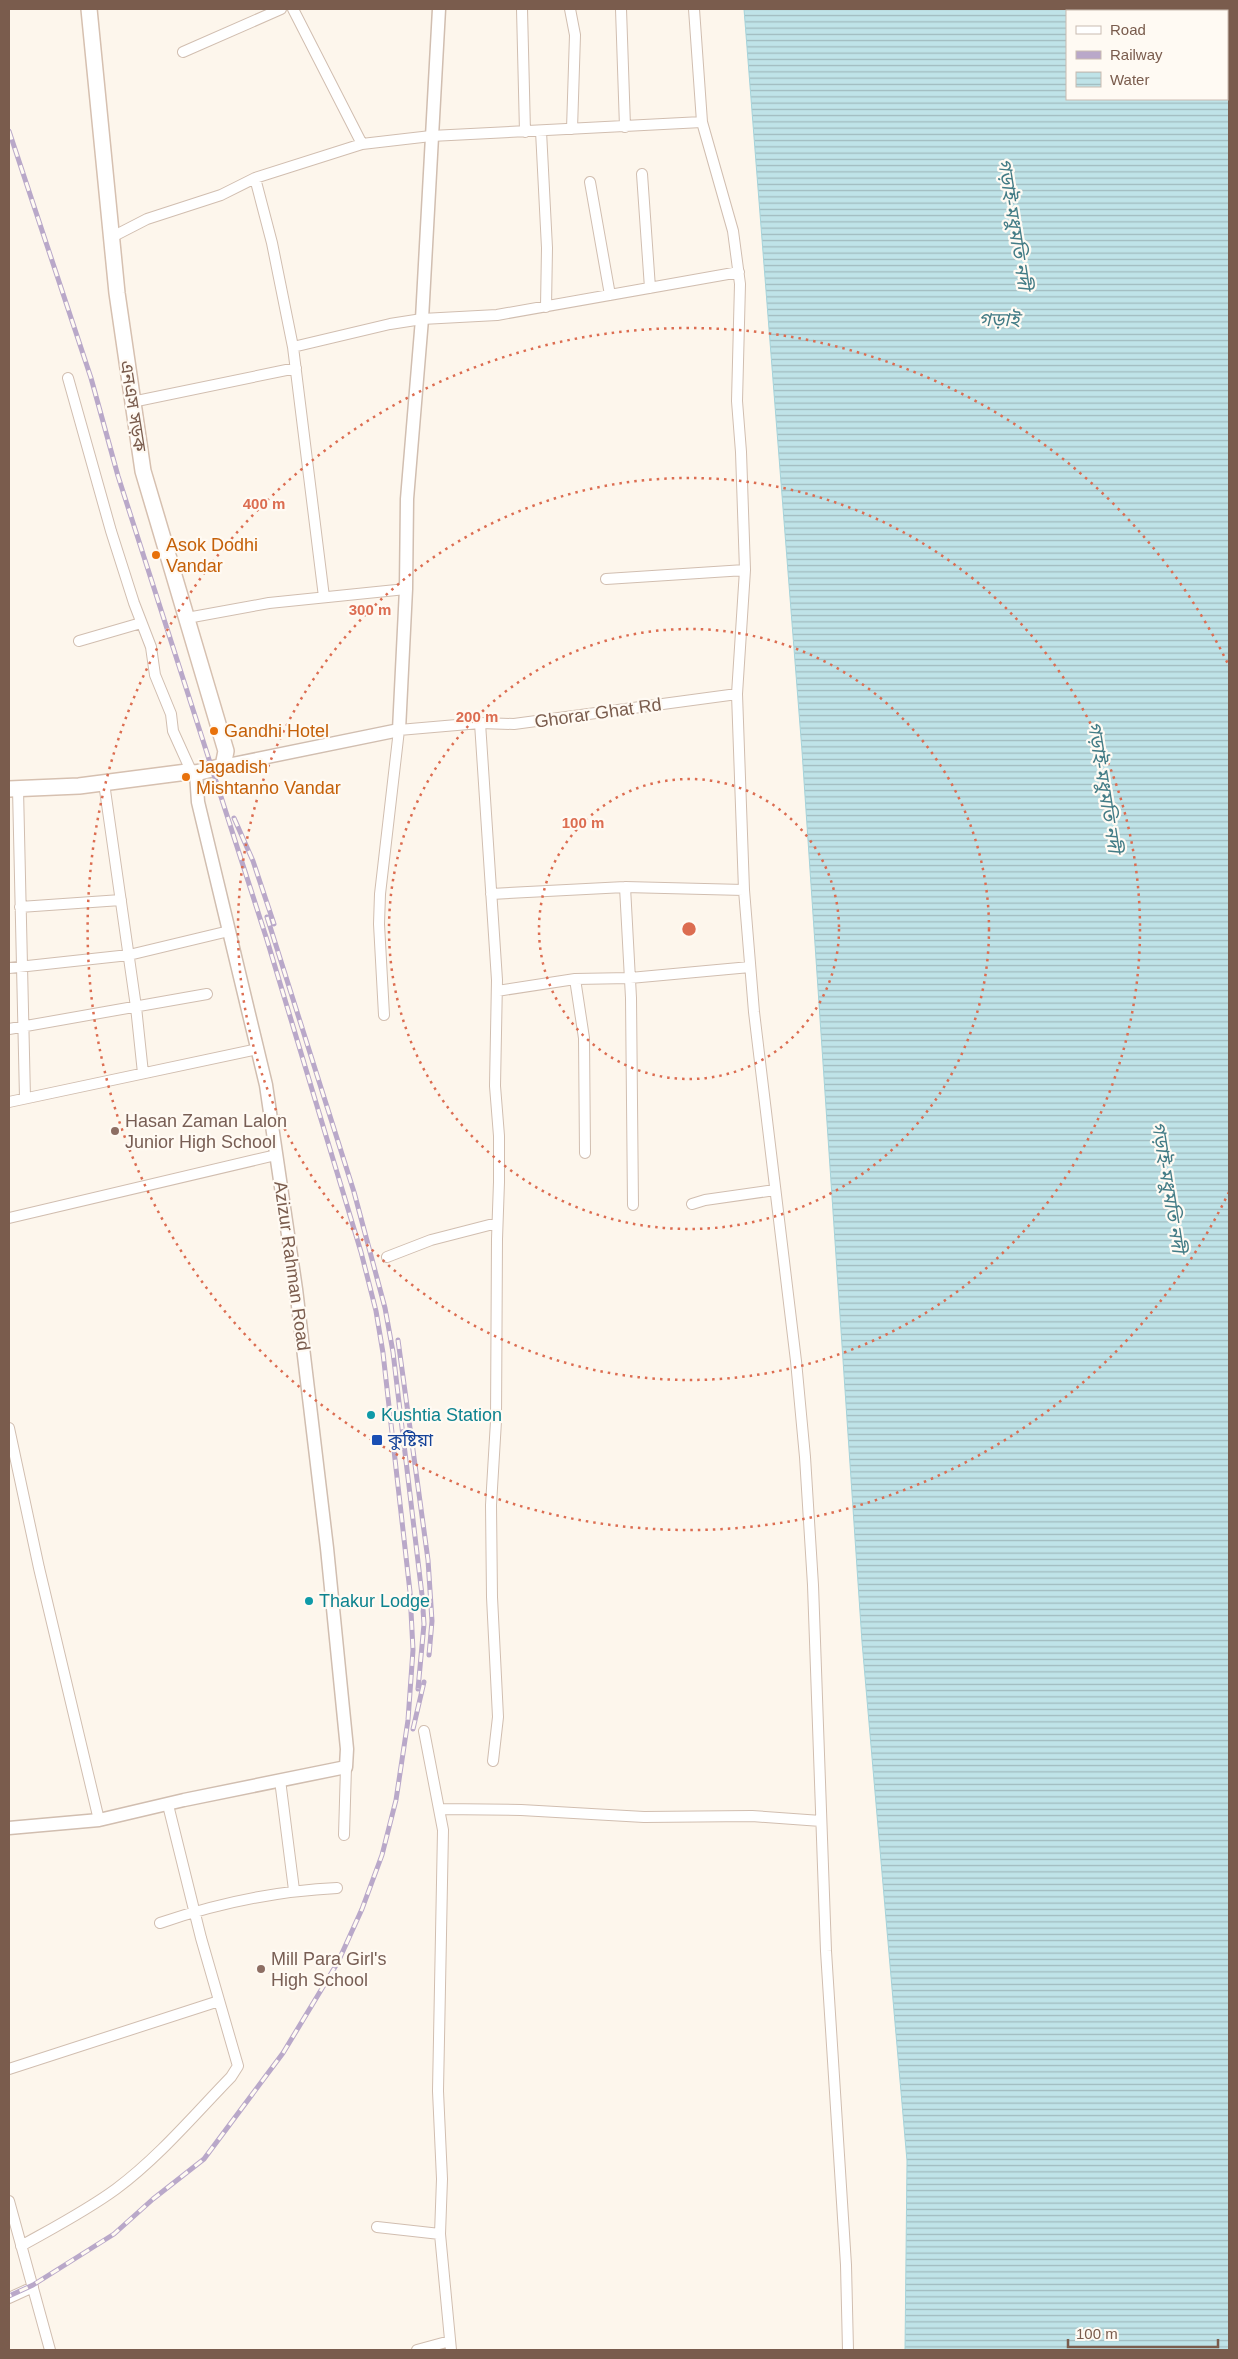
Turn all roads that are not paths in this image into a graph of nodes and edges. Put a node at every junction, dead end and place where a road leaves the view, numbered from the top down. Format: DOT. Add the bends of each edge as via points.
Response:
graph roads {
  1 [pos="89,9"];
  2 [pos="281,9"];
  3 [pos="293,9"];
  4 [pos="439,9"];
  5 [pos="522,9"];
  6 [pos="570,9"];
  7 [pos="621,9"];
  8 [pos="694,9"];
  9 [pos="183,52"];
  10 [pos="702,122"];
  11 [pos="625,127"];
  12 [pos="572,129"];
  13 [pos="541,131"];
  14 [pos="525,132"];
  15 [pos="431,136"];
  16 [pos="362,144"];
  17 [pos="642,174"];
  18 [pos="255,178"];
  19 [pos="590,182"];
  20 [pos="112,237"];
  21 [pos="739,272"];
  22 [pos="650,288"];
  23 [pos="610,295"];
  24 [pos="546,307"];
  25 [pos="422,319"];
  26 [pos="293,347"];
  27 [pos="296,368"];
  28 [pos="68,378"];
  29 [pos="132,402"];
  30 [pos="745,570"];
  31 [pos="606,579"];
  32 [pos="406,589"];
  33 [pos="324,598"];
  34 [pos="187,618"];
  35 [pos="141,623"];
  36 [pos="79,641"];
  37 [pos="737,694"];
  38 [pos="480,723"];
  39 [pos="399,730"];
  40 [pos="222,766"];
  41 [pos="194,773"];
  42 [pos="104,783"];
  43 [pos="13,789"];
  44 [pos="625,887"];
  45 [pos="744,890"];
  46 [pos="491,894"];
  47 [pos="121,900"];
  48 [pos="20,907"];
  49 [pos="229,931"];
  50 [pos="129,956"];
  51 [pos="20,966"];
  52 [pos="750,967"];
  53 [pos="9,968"];
  54 [pos="630,978"];
  55 [pos="575,979"];
  56 [pos="497,991"];
  57 [pos="207,994"];
  58 [pos="136,1007"];
  59 [pos="384,1015"];
  60 [pos="22,1027"];
  61 [pos="9,1029"];
  62 [pos="258,1049"];
  63 [pos="143,1073"];
  64 [pos="25,1098"];
  65 [pos="9,1102"];
  66 [pos="585,1153"];
  67 [pos="276,1155"];
  68 [pos="774,1190"];
  69 [pos="692,1204"];
  70 [pos="633,1205"];
  71 [pos="9,1218"];
  72 [pos="497,1223"];
  73 [pos="387,1256"];
  74 [pos="9,1428"];
  75 [pos="424,1731"];
  76 [pos="493,1761"];
  77 [pos="346,1766"];
  78 [pos="280,1780"];
  79 [pos="168,1804"];
  80 [pos="440,1809"];
  81 [pos="99,1820"];
  82 [pos="821,1821"];
  83 [pos="9,1828"];
  84 [pos="344,1835"];
  85 [pos="337,1888"];
  86 [pos="294,1890"];
  87 [pos="195,1911"];
  88 [pos="160,1923"];
  89 [pos="219,2001"];
  90 [pos="9,2069"];
  91 [pos="9,2201"];
  92 [pos="377,2227"];
  93 [pos="440,2234"];
  94 [pos="21,2246"];
  95 [pos="33,2287"];
  96 [pos="9,2298"];
  97 [pos="450,2346"];
  98 [pos="47,2349"];
  99 [pos="417,2350"];
  100 [pos="848,2350"];
  1 -- 20 [label="main road, এনএস সড়ক"];
  2 -- 9 [label="street"];
  3 -- 16 [label="street"];
  4 -- 15 [label="street"];
  5 -- 14 [label="street"];
  6 -- 12 [label="street" via="575,35"];
  7 -- 11 [label="street"];
  8 -- 10 [label="street"];
  10 -- 11 [label="street"];
  10 -- 21 [label="street" via="733,231"];
  11 -- 12 [label="street"];
  12 -- 13 [label="street"];
  13 -- 14 [label="street"];
  13 -- 24 [label="street" via="547,248"];
  14 -- 15 [label="street"];
  15 -- 16 [label="street"];
  15 -- 25 [label="street"];
  16 -- 18 [label="street"];
  17 -- 22 [label="street"];
  18 -- 20 [label="street" via="221,195 147,220"];
  18 -- 26 [label="street"];
  19 -- 23 [label="street"];
  20 -- 29 [label="main road, এনএস সড়ক"];
  21 -- 22 [label="street"];
  21 -- 30 [label="street" via="737,401"];
  22 -- 23 [label="street"];
  23 -- 24 [label="street"];
  24 -- 25 [label="street" via="497,316"];
  25 -- 26 [label="street"];
  25 -- 32 [label="street" via="408,499"];
  26 -- 27 [label="street"];
  27 -- 29 [label="street"];
  27 -- 33 [label="street"];
  28 -- 35 [label="street"];
  29 -- 34 [label="main road, এনএস সড়ক" via="143,471"];
  30 -- 31 [label="street"];
  30 -- 37 [label="street"];
  32 -- 33 [label="street"];
  32 -- 39 [label="street"];
  33 -- 34 [label="street" via="269,603"];
  34 -- 40 [label="main road, এনএস সড়ক" via="226,751"];
  35 -- 36 [label="street"];
  35 -- 41 [label="street" via="155,675 171,714 173,731"];
  37 -- 38 [label="street, Ghorar Ghat Rd" via="514,724"];
  37 -- 45 [label="street"];
  38 -- 39 [label="street, Ghorar Ghat Rd"];
  38 -- 46 [label="street"];
  39 -- 40 [label="street"];
  39 -- 59 [label="street" via="380,894"];
  40 -- 41 [label="main road"];
  41 -- 42 [label="main road"];
  41 -- 49 [label="street, Azizur Rahman Road"];
  42 -- 43 [label="main road"];
  42 -- 47 [label="street"];
  43 -- 48 [label="street"];
  44 -- 45 [label="street"];
  44 -- 46 [label="street"];
  44 -- 54 [label="street"];
  45 -- 52 [label="street"];
  46 -- 56 [label="street"];
  47 -- 48 [label="street"];
  47 -- 50 [label="street"];
  48 -- 51 [label="street"];
  49 -- 50 [label="street"];
  49 -- 62 [label="street, Azizur Rahman Road"];
  50 -- 51 [label="street"];
  50 -- 58 [label="street"];
  51 -- 53 [label="street"];
  51 -- 60 [label="street"];
  52 -- 54 [label="street"];
  52 -- 68 [label="street"];
  54 -- 55 [label="street"];
  54 -- 70 [label="street"];
  55 -- 56 [label="street"];
  55 -- 66 [label="street" via="584,1038"];
  56 -- 72 [label="street"];
  57 -- 58 [label="street"];
  58 -- 60 [label="street"];
  58 -- 63 [label="street"];
  60 -- 61 [label="street"];
  60 -- 64 [label="street"];
  62 -- 63 [label="street"];
  62 -- 67 [label="street, Azizur Rahman Road"];
  63 -- 64 [label="street"];
  64 -- 65 [label="street"];
  67 -- 71 [label="street"];
  67 -- 77 [label="street, Azizur Rahman Road" via="296,1289 327,1548 347,1748"];
  68 -- 69 [label="street"];
  68 -- 82 [label="street" via="805,1457"];
  72 -- 73 [label="street" via="431,1240"];
  72 -- 76 [label="street" via="492,1597 498,1717"];
  74 -- 81 [label="street"];
  75 -- 80 [label="street"];
  77 -- 78 [label="street"];
  77 -- 84 [label="street"];
  78 -- 79 [label="street"];
  78 -- 86 [label="street"];
  79 -- 81 [label="street"];
  79 -- 87 [label="street"];
  80 -- 82 [label="street" via="654,1818 752,1816"];
  80 -- 93 [label="street" via="443,1830 438,2090 442,2179"];
  81 -- 83 [label="street"];
  82 -- 100 [label="street"];
  85 -- 86 [label="street"];
  86 -- 87 [label="street"];
  87 -- 88 [label="street"];
  87 -- 89 [label="street"];
  89 -- 90 [label="street"];
  89 -- 94 [label="street" via="238,2066 236,2071 152,2159 77,2215"];
  91 -- 94 [label="street"];
  92 -- 93 [label="street"];
  93 -- 97 [label="street"];
  94 -- 95 [label="street"];
  95 -- 96 [label="street"];
  95 -- 98 [label="street"];
  97 -- 99 [label="street"];
}
